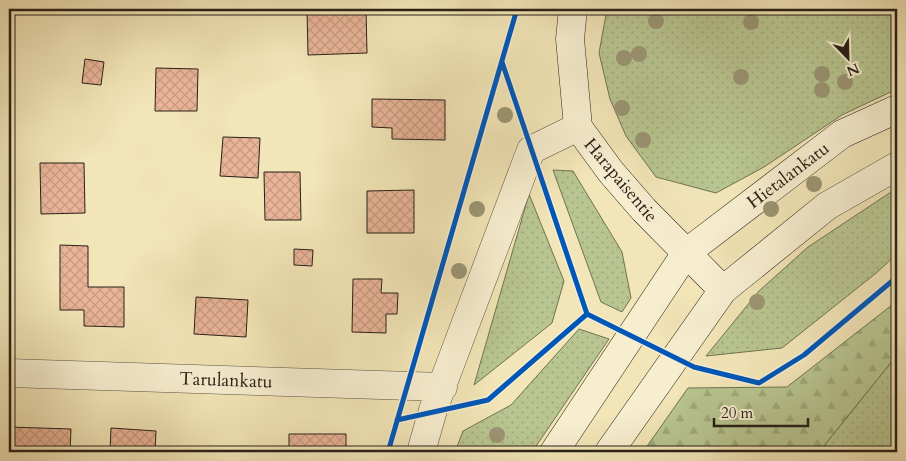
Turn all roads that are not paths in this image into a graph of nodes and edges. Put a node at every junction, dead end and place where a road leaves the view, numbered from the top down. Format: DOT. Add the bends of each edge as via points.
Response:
graph roads {
  1 [pos="573,9"];
  2 [pos="897,109"];
  3 [pos="578,127"];
  4 [pos="897,166"];
  5 [pos="686,253"];
  6 [pos="723,290"];
  7 [pos="9,373"];
  8 [pos="443,387"];
  9 [pos="421,452"];
  10 [pos="554,452"];
  11 [pos="609,452"];
  1 -- 3 [label="main road, Harapaisentie" via="570,39"];
  2 -- 5 [label="main road, Hietalankatu" via="842,134"];
  3 -- 5 [label="main road, Harapaisentie" via="644,210"];
  3 -- 8 [label="main road" via="530,150"];
  4 -- 6 [label="main road" via="827,206"];
  5 -- 6 [label="main road, Harapaisentie"];
  5 -- 10 [label="main road"];
  6 -- 11 [label="main road"];
  7 -- 8 [label="main road, Tarulankatu"];
  8 -- 9 [label="main road"];
}
